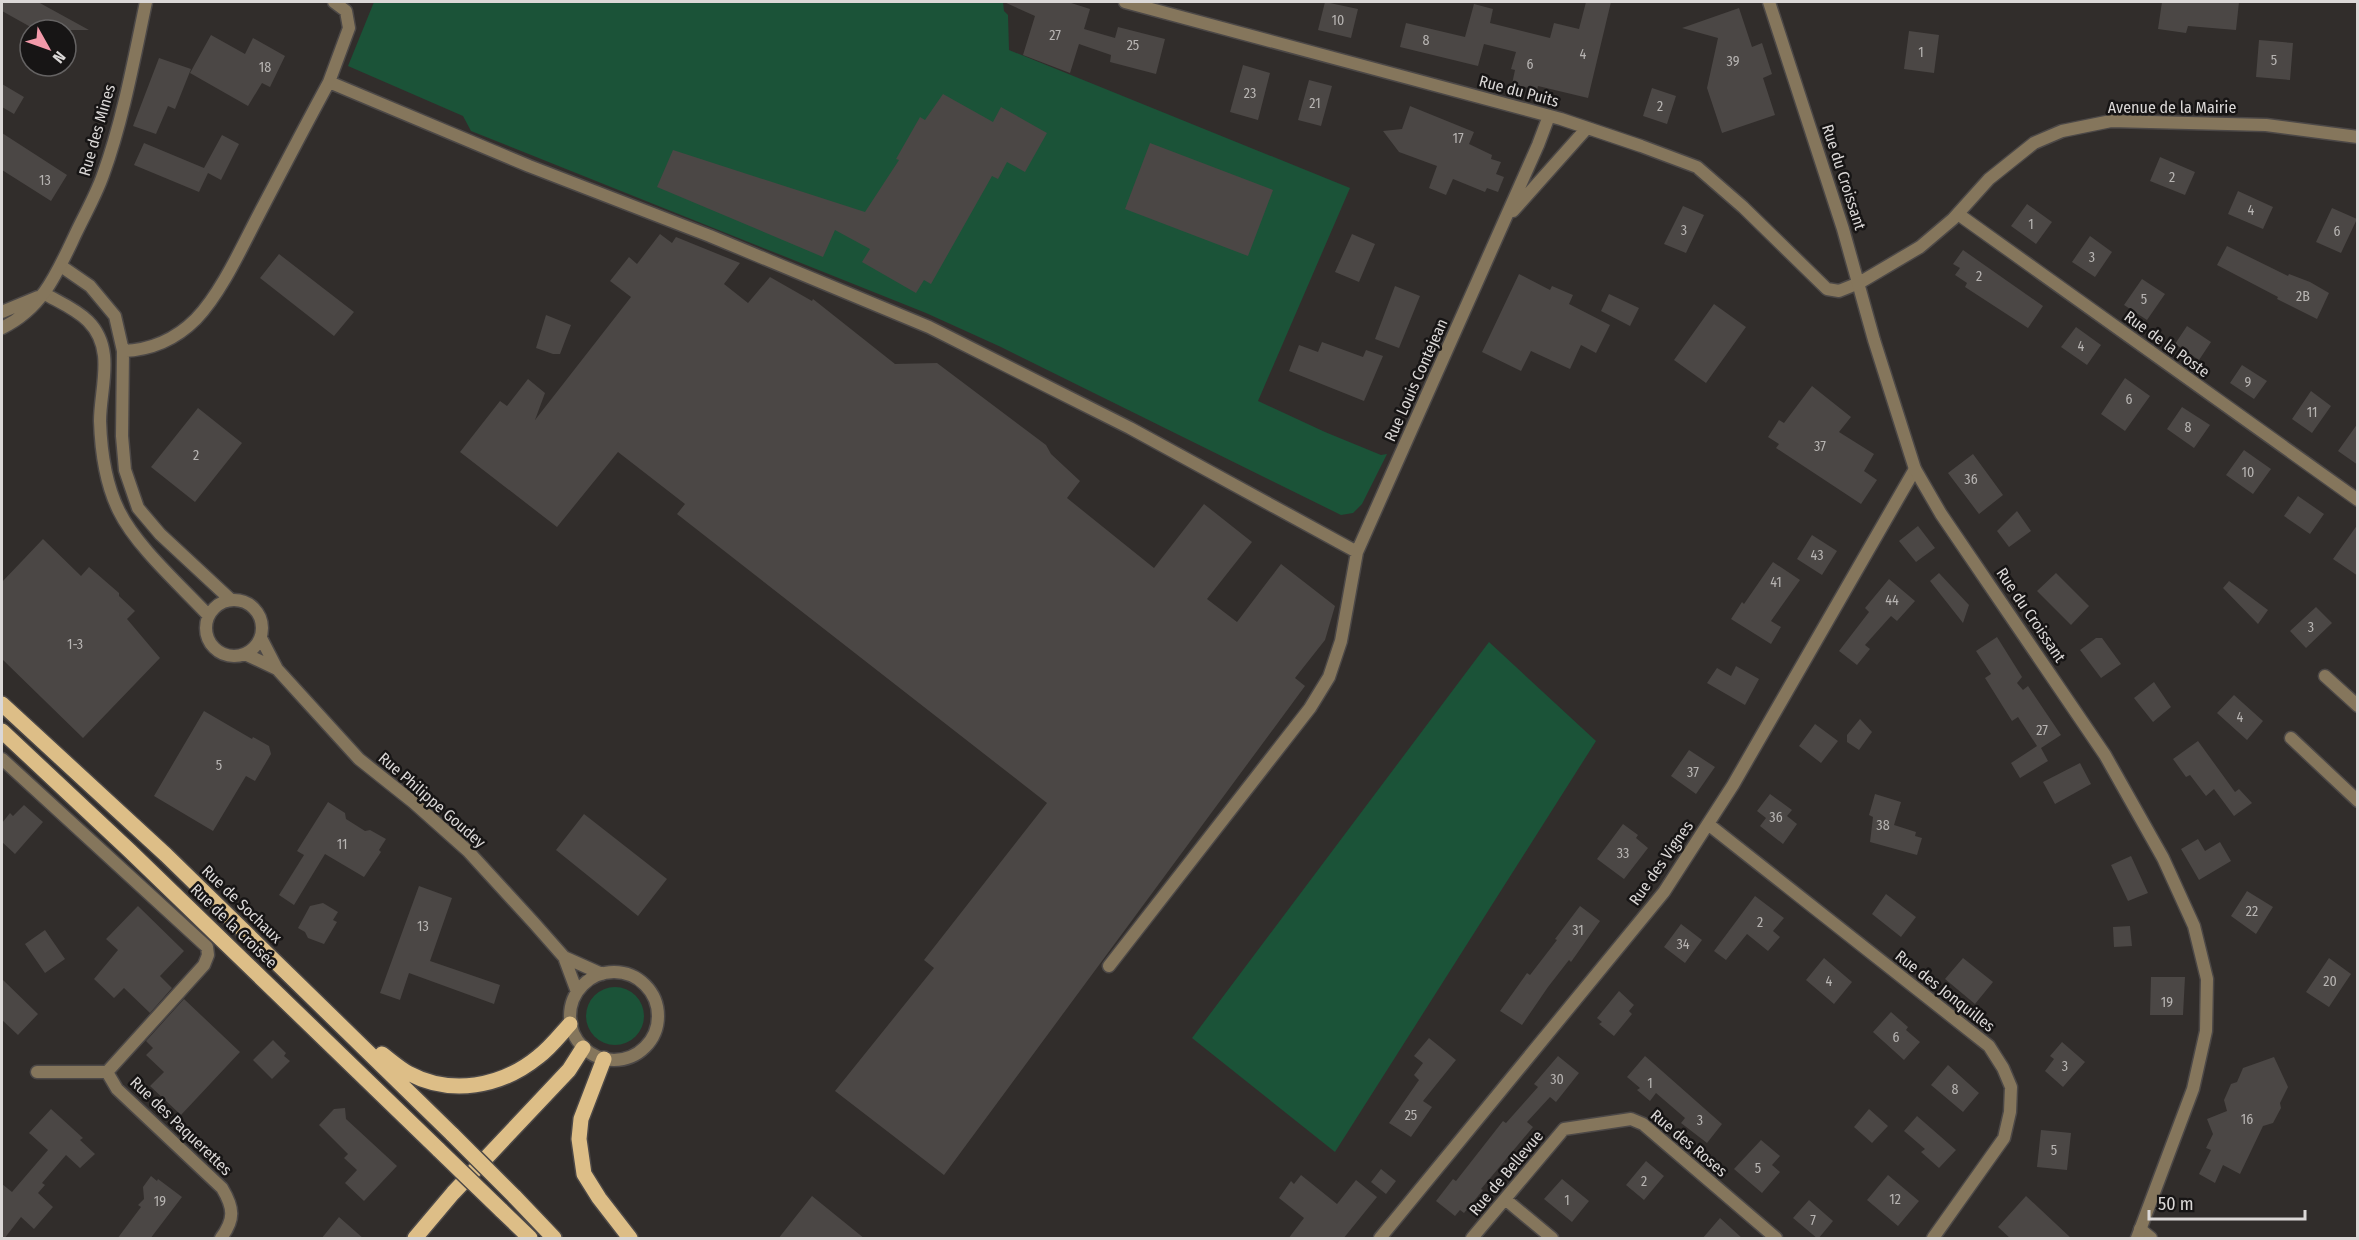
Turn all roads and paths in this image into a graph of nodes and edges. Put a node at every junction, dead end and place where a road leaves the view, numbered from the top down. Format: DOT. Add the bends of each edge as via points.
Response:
graph roads {
  1 [pos="146,2"];
  2 [pos="334,2"];
  3 [pos="1125,2"];
  4 [pos="1769,2"];
  5 [pos="329,82"];
  6 [pos="1549,116"];
  7 [pos="1587,128"];
  8 [pos="2358,137"];
  9 [pos="1958,214"];
  10 [pos="1505,221"];
  11 [pos="61,266"];
  12 [pos="1859,282"];
  13 [pos="45,294"];
  14 [pos="2,312"];
  15 [pos="2,328"];
  16 [pos="123,351"];
  17 [pos="1915,469"];
  18 [pos="2358,500"];
  19 [pos="1357,552"];
  20 [pos="231,600"];
  21 [pos="208,615"];
  22 [pos="261,638"];
  23 [pos="245,654"];
  24 [pos="277,669"];
  25 [pos="2325,676"];
  26 [pos="2,704"];
  27 [pos="2358,706"];
  28 [pos="2,732"];
  29 [pos="2291,738"];
  30 [pos="2,759"];
  31 [pos="2358,801"];
  32 [pos="1708,824"];
  33 [pos="564,957"];
  34 [pos="1109,966"];
  35 [pos="602,974"];
  36 [pos="577,992"];
  37 [pos="340,1024"];
  38 [pos="570,1024"];
  39 [pos="583,1048"];
  40 [pos="604,1059"];
  41 [pos="37,1072"];
  42 [pos="107,1072"];
  43 [pos="1564,1129"];
  44 [pos="1505,1199"];
  45 [pos="501,1210"];
  46 [pos="2139,1234"];
  47 [pos="222,1239"];
  48 [pos="415,1239"];
  49 [pos="519,1239"];
  50 [pos="530,1239"];
  51 [pos="554,1239"];
  52 [pos="630,1239"];
  53 [pos="1380,1239"];
  54 [pos="1472,1239"];
  55 [pos="1552,1239"];
  56 [pos="1776,1239"];
  57 [pos="1933,1239"];
  58 [pos="2151,1239"];
  1 -- 11 [label="street, Rue des Mines" via="103,176"];
  2 -- 5 [label="street" via="346,11 349,28"];
  3 -- 6 [label="street, Rue du Puits"];
  4 -- 12 [label="street, Rue du Croissant"];
  5 -- 16 [label="street" via="243,246 198,318 163,343"];
  5 -- 19 [label="street" via="929,327 1130,429"];
  6 -- 7 [label="street, Rue du Puits"];
  6 -- 10 [label="street, Rue Louis Contejean"];
  7 -- 10 [label="street, Rue Louis Contejean"];
  7 -- 12 [label="street, Rue du Puits" via="1697,167 1827,289 1839,291"];
  8 -- 9 [label="street, Avenue de la Mairie" via="2266,124 2111,121 2062,131 2034,143 1989,179"];
  9 -- 12 [label="street, Avenue de la Mairie" via="1920,247"];
  9 -- 18 [label="street, Rue de la Poste"];
  10 -- 19 [label="street, Rue Louis Contejean"];
  11 -- 13 [label="street, Rue des Mines"];
  11 -- 16 [label="street" via="90,286 115,316"];
  12 -- 17 [label="street, Rue du Croissant"];
  13 -- 14 [label="street"];
  13 -- 15 [label="street, Rue des Mines" via="17,320"];
  13 -- 21 [label="street" via="88,321 99,339 105,360 100,418 103,462 118,510 135,536"];
  16 -- 20 [label="street" via="125,470 138,508 160,534"];
  17 -- 32 [label="street, Rue des Vignes"];
  17 -- 46 [label="street, Rue du Croissant" via="1941,514 2105,755 2163,858 2194,926 2208,979 2206,1031 2193,1089"];
  19 -- 34 [label="street, Rue Louis Contejean" via="1341,641 1329,677 1310,708"];
  20 -- 21 [label="street" via="222,602"];
  20 -- 22 [label="street" via="241,600 258,611"];
  21 -- 23 [label="street" via="206,627 211,645 227,656"];
  22 -- 23 [label="street"];
  22 -- 24 [label="street, Rue Philippe Goudey"];
  23 -- 24 [label="street, Rue Philippe Goudey"];
  24 -- 33 [label="street, Rue Philippe Goudey" via="359,759 468,850"];
  25 -- 27 [label="street"];
  26 -- 37 [label="main road, Rue de Sochaux" via="166,855"];
  28 -- 45 [label="main road, Rue de la Croisée, bridge"];
  29 -- 31 [label="street"];
  30 -- 42 [label="street" via="207,947 204,965"];
  32 -- 53 [label="street, Rue des Vignes" via="1664,892"];
  32 -- 57 [label="street, Rue des Jonquilles" via="1989,1046 2002,1068 2011,1087 2004,1138"];
  33 -- 35 [label="street, Rue Philippe Goudey"];
  33 -- 36 [label="street, Rue Philippe Goudey"];
  35 -- 36 [label="street"];
  35 -- 40 [label="street" via="616,972 643,983 657,1008 658,1023 653,1037 640,1052 616,1061"];
  36 -- 38 [label="street"];
  37 -- 38 [label="main road" via="408,1073 440,1085 469,1087 508,1078 539,1057"];
  37 -- 51 [label="main road, Rue de Sochaux, bridge"];
  38 -- 39 [label="street"];
  39 -- 40 [label="street"];
  39 -- 48 [label="main road" via="569,1070"];
  40 -- 52 [label="main road" via="582,1119 579,1139 584,1174"];
  41 -- 42 [label="street"];
  42 -- 47 [label="street, Rue des Paquerettes" via="117,1089 222,1188 231,1204 231,1218"];
  43 -- 44 [label="street, Rue de Bellevue"];
  43 -- 56 [label="street, Rue des Roses" via="1631,1119 1643,1124"];
  44 -- 54 [label="street, Rue de Bellevue"];
  44 -- 55 [label="street"];
  45 -- 49 [label="main road"];
  45 -- 50 [label="main road"];
  46 -- 58 [label="street"];
}
